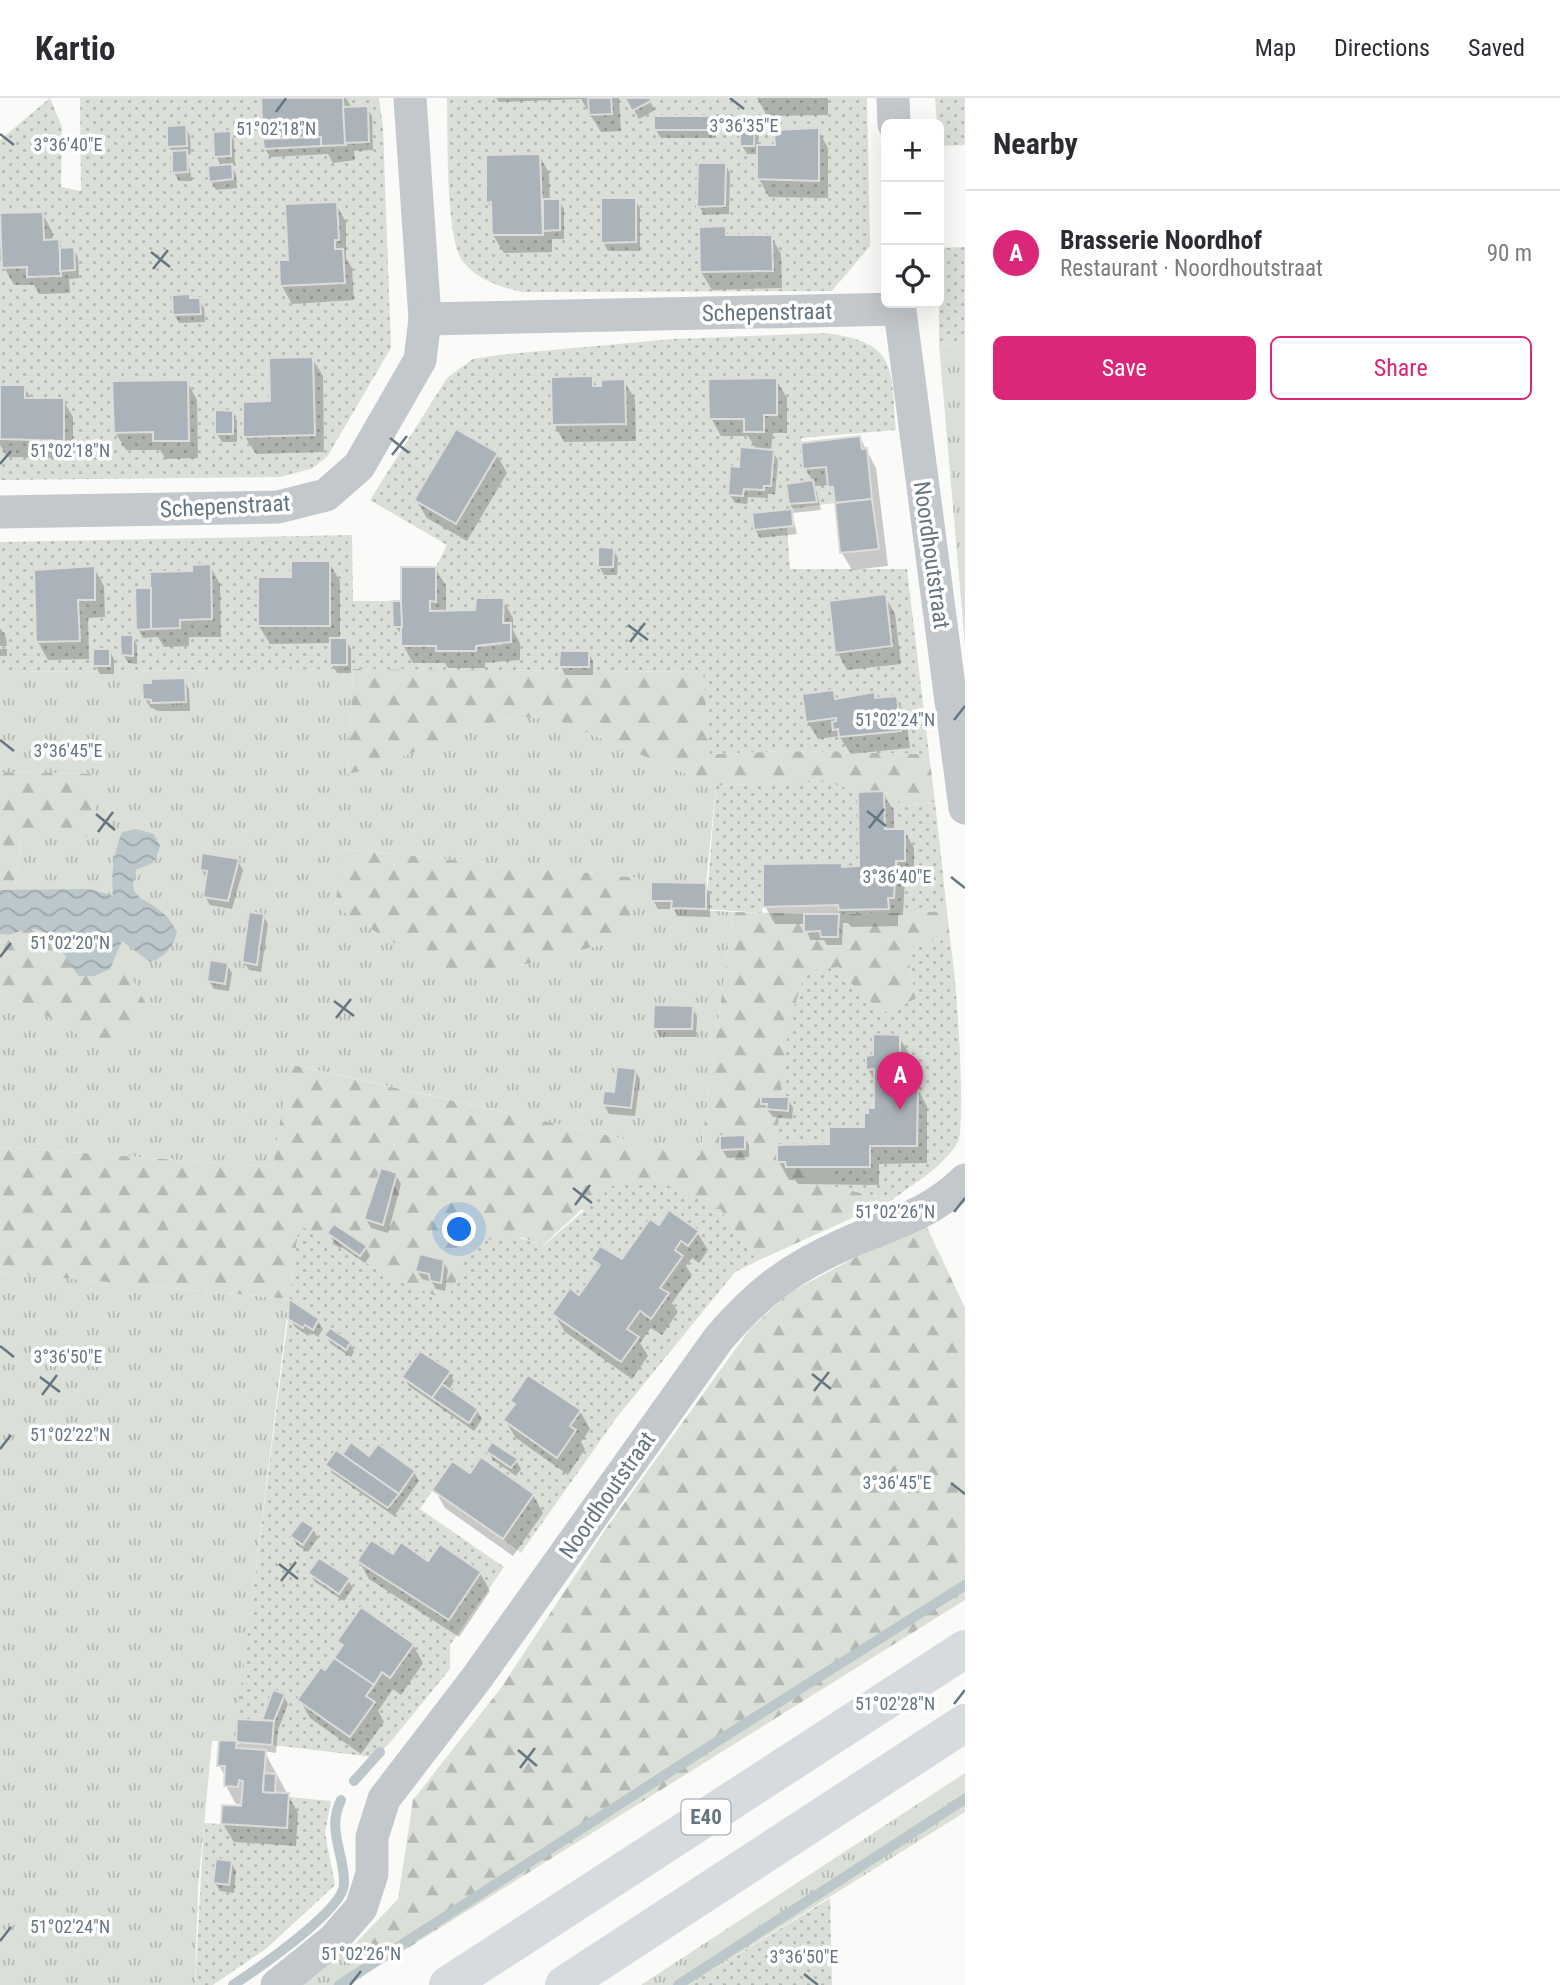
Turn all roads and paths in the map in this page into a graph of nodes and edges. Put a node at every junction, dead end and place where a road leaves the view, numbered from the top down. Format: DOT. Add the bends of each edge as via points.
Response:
graph roads {
  1 [pos="410,98"];
  2 [pos="893,98"];
  3 [pos="894,119"];
  4 [pos="881,306"];
  5 [pos="899,308"];
  6 [pos="425,319"];
  7 [pos="0,512"];
  8 [pos="965,808"];
  9 [pos="965,1180"];
  10 [pos="965,1649"];
  11 [pos="965,1723"];
  12 [pos="277,1985"];
  13 [pos="448,1985"];
  14 [pos="564,1985"];
  1 -- 6 [label="street, Schepenstraat"];
  2 -- 3 [label="street"];
  4 -- 6 [label="street, Schepenstraat"];
  5 -- 8 [label="street, Noordhoutstraat"];
  6 -- 7 [label="street, Schepenstraat" via="420,360 359,466 326,495 278,508"];
  9 -- 12 [label="street, Noordhoutstraat" via="943,1201 915,1217 847,1243 782,1276 752,1300 719,1338 476,1679 384,1799 372,1838 372,1874 361,1908 333,1940"];
  10 -- 13 [label="highway, E40"];
  11 -- 14 [label="highway"];
}
